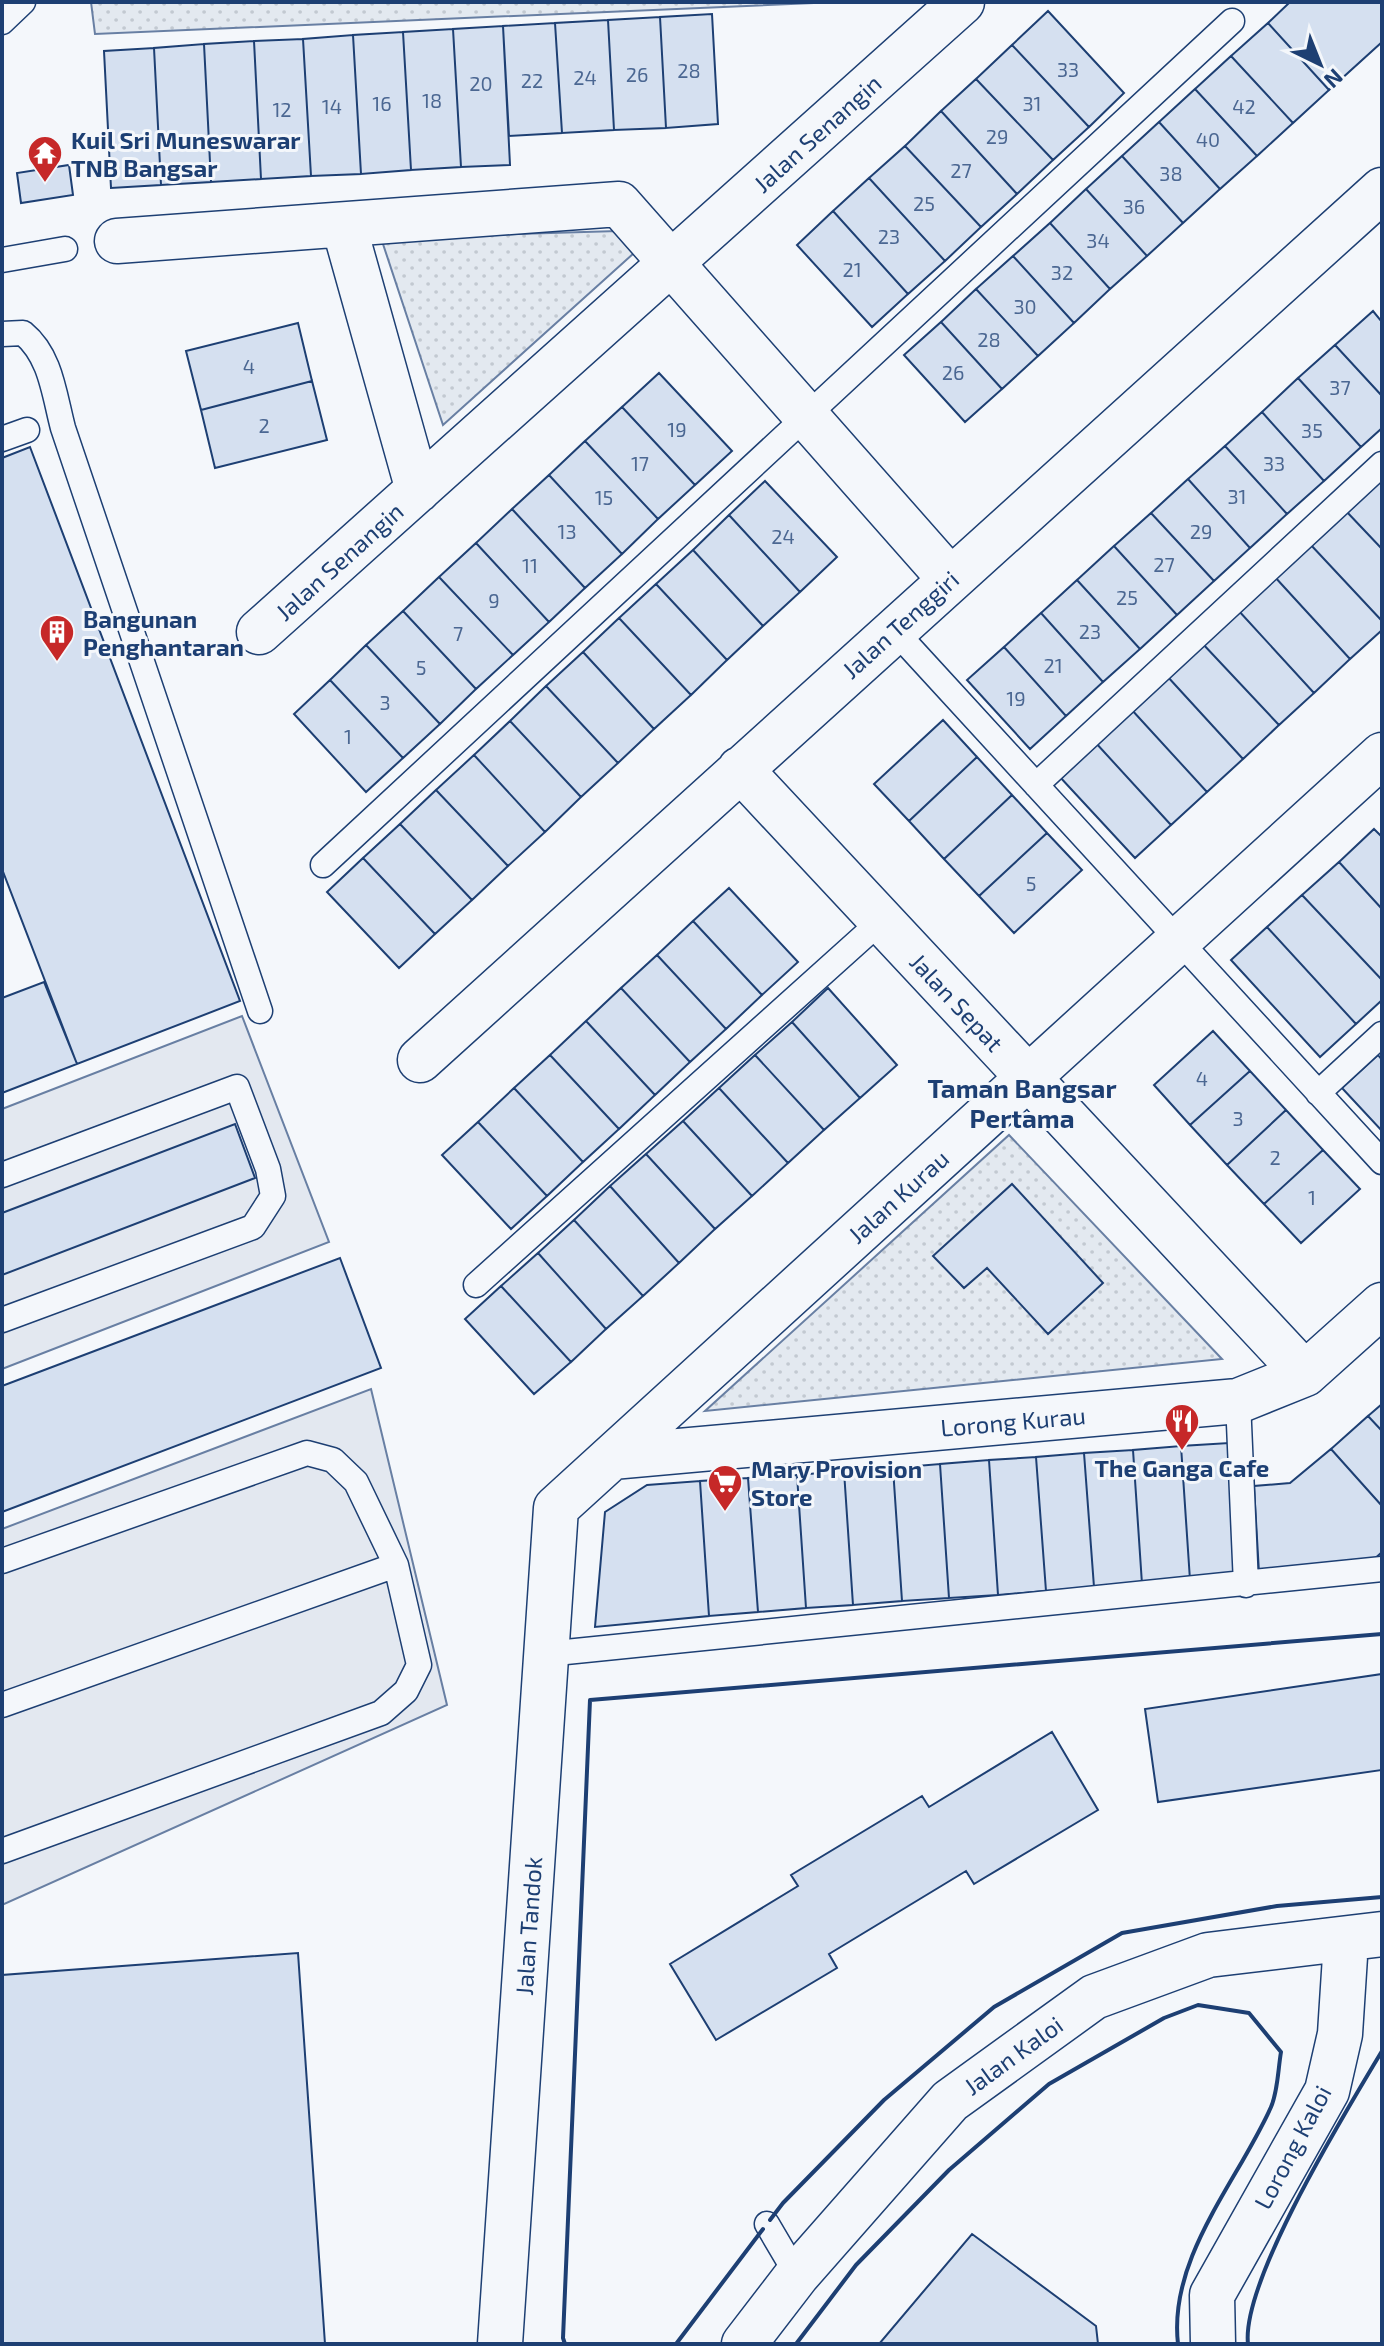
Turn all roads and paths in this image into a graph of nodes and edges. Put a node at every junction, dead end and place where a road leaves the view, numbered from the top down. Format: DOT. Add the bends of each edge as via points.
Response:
graph roads {
  1 [pos="23,2"];
  2 [pos="962,2"];
  3 [pos="1232,21"];
  4 [pos="2,22"];
  5 [pos="1376,208"];
  6 [pos="344,226"];
  7 [pos="117,241"];
  8 [pos="65,249"];
  9 [pos="2,260"];
  10 [pos="672,264"];
  11 [pos="2,334"];
  12 [pos="806,417"];
  13 [pos="27,430"];
  14 [pos="2,439"];
  15 [pos="1382,464"];
  16 [pos="418,490"];
  17 [pos="950,579"];
  18 [pos="894,630"];
  19 [pos="259,632"];
  20 [pos="1382,755"];
  21 [pos="740,769"];
  22 [pos="1036,785"];
  23 [pos="323,865"];
  24 [pos="882,920"];
  25 [pos="1178,940"];
  26 [pos="260,1011"];
  27 [pos="1382,1034"];
  28 [pos="420,1060"];
  29 [pos="1028,1077"];
  30 [pos="1318,1093"];
  31 [pos="1382,1162"];
  32 [pos="2,1175"];
  33 [pos="476,1285"];
  34 [pos="1382,1305"];
  35 [pos="2,1320"];
  36 [pos="1305,1374"];
  37 [pos="1238,1401"];
  38 [pos="612,1457"];
  39 [pos="556,1508"];
  40 [pos="2,1561"];
  41 [pos="396,1565"];
  42 [pos="1382,1569"];
  43 [pos="1246,1585"];
  44 [pos="546,1654"];
  45 [pos="2,1705"];
  46 [pos="2,1851"];
  47 [pos="1364,1938"];
  48 [pos="767,2224"];
  49 [pos="797,2275"];
  50 [pos="500,2344"];
  51 [pos="744,2344"];
  52 [pos="1213,2344"];
  1 -- 4 [label="lane"];
  2 -- 10 [label="street, Jalan Senangin"];
  3 -- 12 [label="lane"];
  5 -- 17 [label="street, Jalan Tenggiri"];
  6 -- 7 [label="street"];
  6 -- 10 [label="street" via="619,204"];
  6 -- 16 [label="street, Jalan Senangin"];
  8 -- 9 [label="lane"];
  10 -- 12 [label="street"];
  10 -- 16 [label="street, Jalan Senangin"];
  11 -- 26 [label="lane" via="23,333 46,361 63,428"];
  12 -- 17 [label="street"];
  12 -- 23 [label="lane"];
  13 -- 14 [label="lane"];
  15 -- 22 [label="lane"];
  16 -- 19 [label="street, Jalan Senangin"];
  17 -- 18 [label="street, Jalan Tenggiri"];
  18 -- 21 [label="street, Jalan Tenggiri"];
  18 -- 22 [label="lane"];
  20 -- 25 [label="street, Jalan Kurau"];
  21 -- 24 [label="street, Jalan Sepat"];
  21 -- 28 [label="street, Jalan Tenggiri"];
  22 -- 25 [label="lane"];
  24 -- 29 [label="street, Jalan Sepat"];
  24 -- 33 [label="lane"];
  25 -- 29 [label="street, Jalan Kurau"];
  25 -- 30 [label="lane"];
  27 -- 30 [label="lane"];
  29 -- 36 [label="street, Jalan Sepat"];
  29 -- 38 [label="street, Jalan Kurau"];
  30 -- 31 [label="lane"];
  32 -- 35 [label="lane" via="237,1087 273,1196 253,1227"];
  34 -- 36 [label="street, Lorong Kurau"];
  36 -- 37 [label="street, Lorong Kurau"];
  37 -- 38 [label="street, Lorong Kurau"];
  37 -- 43 [label="lane"];
  38 -- 39 [label="street, Jalan Kurau"];
  39 -- 44 [label="street, Jalan Tandok"];
  40 -- 41 [label="lane" via="307,1453 333,1460 356,1482"];
  41 -- 45 [label="lane"];
  41 -- 46 [label="lane" via="419,1665 406,1691 381,1713"];
  42 -- 43 [label="lane"];
  43 -- 44 [label="lane"];
  44 -- 50 [label="street, Jalan Tandok"];
  47 -- 49 [label="street, Jalan Kaloi" via="1208,1955 1094,1997 950,2101"];
  47 -- 52 [label="street, Lorong Kaloi" via="1327,2091 1212,2295"];
  48 -- 49 [label="lane"];
  49 -- 51 [label="street, Jalan Kaloi"];
}
